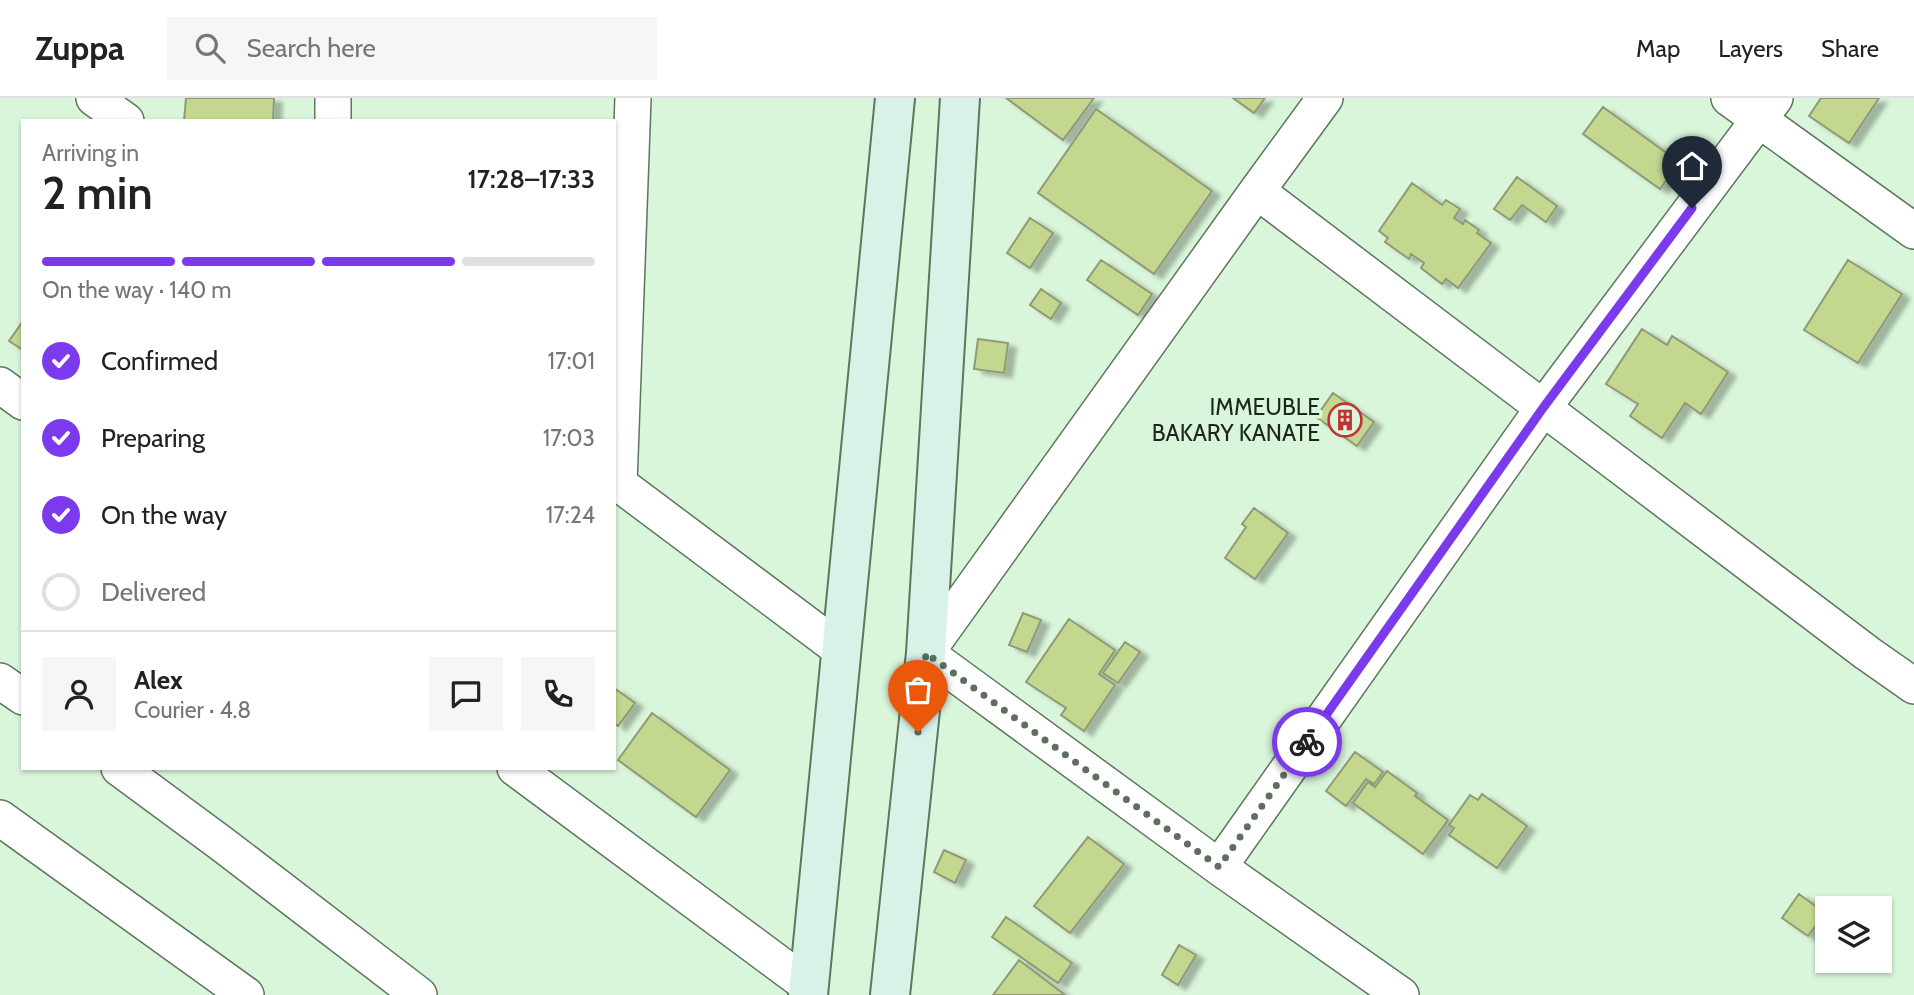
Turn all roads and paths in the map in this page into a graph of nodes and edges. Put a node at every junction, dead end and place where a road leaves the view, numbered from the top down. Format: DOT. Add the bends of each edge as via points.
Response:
graph roads {
  1 [pos="94,98"];
  2 [pos="333,98"];
  3 [pos="633,98"];
  4 [pos="895,98"];
  5 [pos="960,98"];
  6 [pos="1325,98"];
  7 [pos="1730,98"];
  8 [pos="1767,109"];
  9 [pos="123,119"];
  10 [pos="333,119"];
  11 [pos="1256,191"];
  12 [pos="1914,230"];
  13 [pos="0,385"];
  14 [pos="21,401"];
  15 [pos="1543,408"];
  16 [pos="617,482"];
  17 [pos="841,650"];
  18 [pos="926,653"];
  19 [pos="1914,685"];
  20 [pos="122,770"];
  21 [pos="517,770"];
  22 [pos="0,818"];
  23 [pos="1219,867"];
  24 [pos="808,991"];
  25 [pos="246,995"];
  26 [pos="419,995"];
  27 [pos="890,995"];
  28 [pos="1401,995"];
  1 -- 9 [label="street"];
  2 -- 10 [label="street"];
  3 -- 16 [label="street"];
  4 -- 17 [label="main road"];
  5 -- 18 [label="main road"];
  6 -- 11 [label="street"];
  7 -- 8 [label="street"];
  8 -- 12 [label="street"];
  8 -- 15 [label="street"];
  11 -- 15 [label="street"];
  11 -- 18 [label="street"];
  13 -- 14 [label="street"];
  15 -- 19 [label="street"];
  15 -- 23 [label="street"];
  16 -- 17 [label="street"];
  17 -- 24 [label="main road"];
  18 -- 23 [label="street"];
  18 -- 27 [label="main road"];
  20 -- 26 [label="street"];
  21 -- 24 [label="street"];
  22 -- 25 [label="street"];
  23 -- 28 [label="street"];
}
